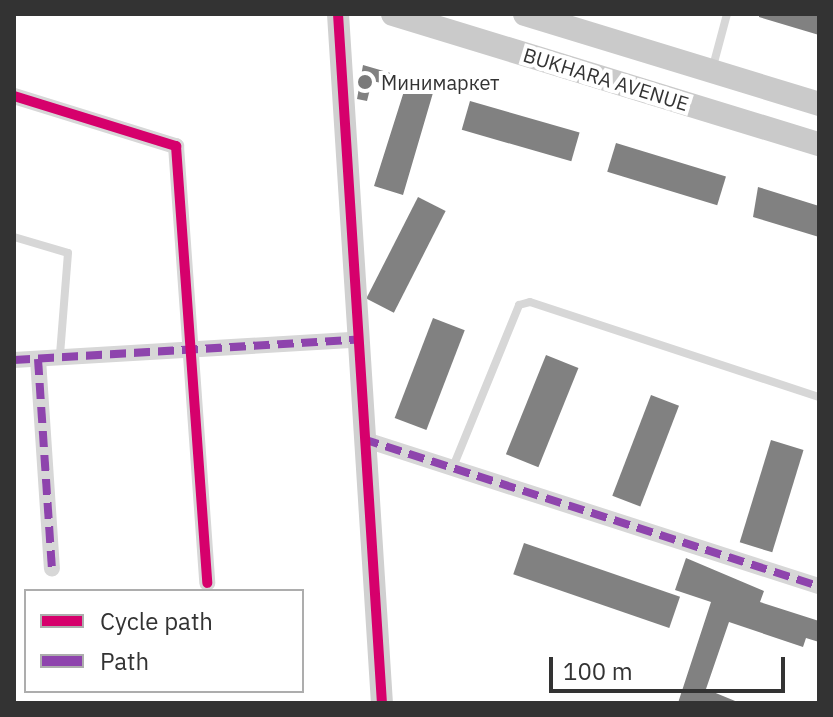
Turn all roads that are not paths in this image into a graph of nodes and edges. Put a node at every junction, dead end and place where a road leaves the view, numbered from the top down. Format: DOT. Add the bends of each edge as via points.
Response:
graph roads {
  1 [pos="338,14"];
  2 [pos="393,14"];
  3 [pos="525,14"];
  4 [pos="727,14"];
  5 [pos="712,71"];
  6 [pos="14,96"];
  7 [pos="819,104"];
  8 [pos="819,144"];
  9 [pos="14,237"];
  10 [pos="354,340"];
  11 [pos="194,348"];
  12 [pos="60,355"];
  13 [pos="38,359"];
  14 [pos="14,360"];
  15 [pos="819,397"];
  16 [pos="363,439"];
  17 [pos="453,467"];
  18 [pos="52,569"];
  19 [pos="207,583"];
  20 [pos="819,586"];
  21 [pos="382,703"];
  1 -- 10 [label="street"];
  2 -- 8 [label="main road, BUKHARA AVENUE"];
  3 -- 5 [label="main road, BUKHARA AVENUE"];
  4 -- 5 [label="lane"];
  5 -- 7 [label="main road, BUKHARA AVENUE"];
  6 -- 11 [label="street" via="176,146"];
  9 -- 12 [label="lane" via="68,253"];
  10 -- 11 [label="street"];
  10 -- 16 [label="street"];
  11 -- 12 [label="street"];
  11 -- 19 [label="street"];
  12 -- 13 [label="street"];
  13 -- 14 [label="street"];
  13 -- 18 [label="street"];
  15 -- 17 [label="lane" via="530,302 519,305"];
  16 -- 17 [label="street"];
  16 -- 21 [label="street"];
  17 -- 20 [label="street"];
}
